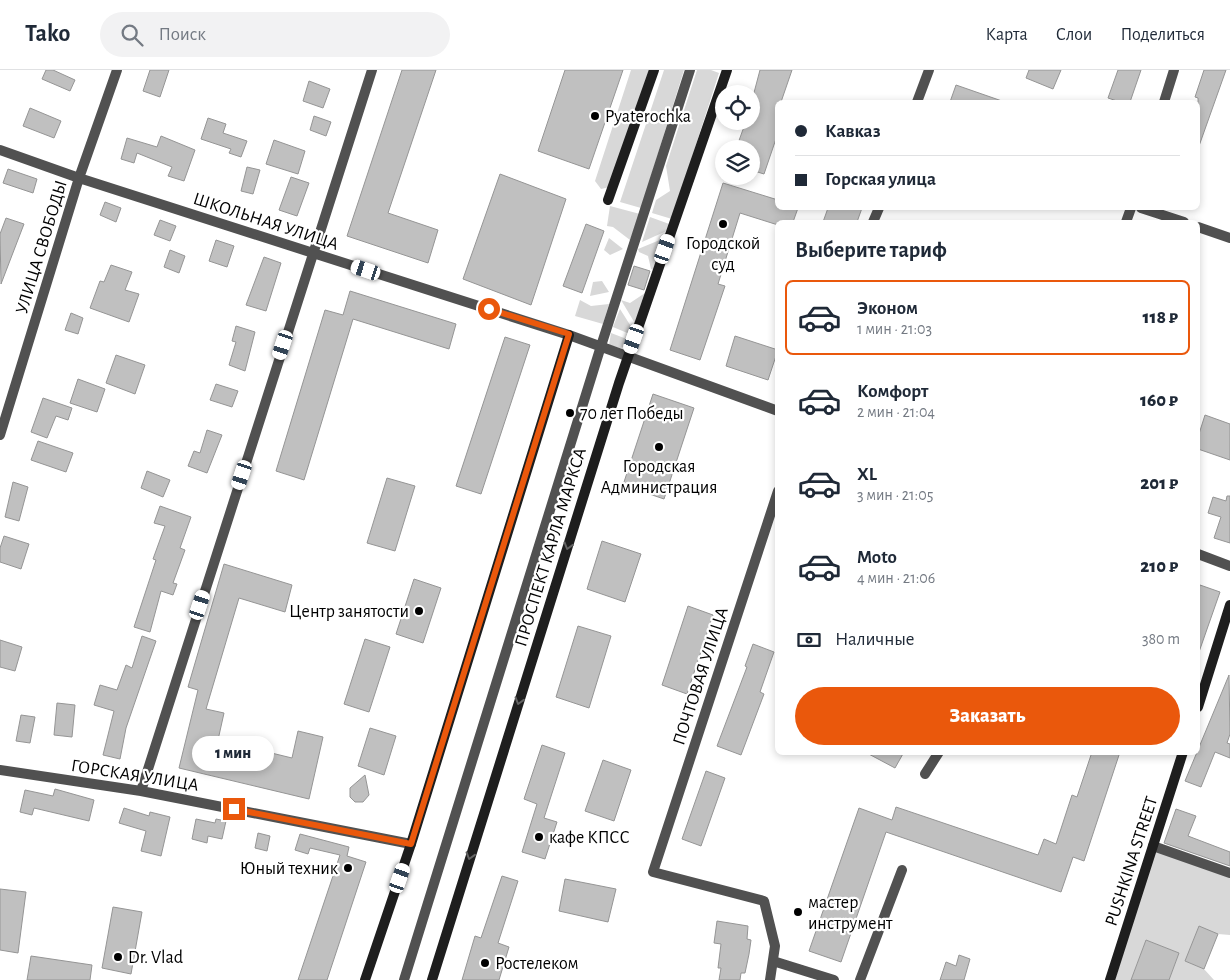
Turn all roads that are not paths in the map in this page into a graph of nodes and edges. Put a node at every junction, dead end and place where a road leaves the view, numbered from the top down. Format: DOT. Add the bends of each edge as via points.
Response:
graph roads {
  1 [pos="117,70"];
  2 [pos="372,70"];
  3 [pos="654,70"];
  4 [pos="690,70"];
  5 [pos="727,70"];
  6 [pos="929,70"];
  7 [pos="1174,70"];
  8 [pos="918,100"];
  9 [pos="1165,100"];
  10 [pos="0,150"];
  11 [pos="79,178"];
  12 [pos="608,200"];
  13 [pos="1147,210"];
  14 [pos="1178,220"];
  15 [pos="1200,228"];
  16 [pos="1230,238"];
  17 [pos="313,252"];
  18 [pos="569,334"];
  19 [pos="601,346"];
  20 [pos="628,356"];
  21 [pos="775,410"];
  22 [pos="0,435"];
  23 [pos="775,500"];
  24 [pos="1200,555"];
  25 [pos="1230,566"];
  26 [pos="1230,605"];
  27 [pos="1200,701"];
  28 [pos="938,755"];
  29 [pos="1182,755"];
  30 [pos="0,770"];
  31 [pos="925,774"];
  32 [pos="141,791"];
  33 [pos="411,844"];
  34 [pos="1153,846"];
  35 [pos="902,870"];
  36 [pos="1230,873"];
  37 [pos="773,961"];
  38 [pos="365,980"];
  39 [pos="404,980"];
  40 [pos="432,980"];
  41 [pos="770,980"];
  42 [pos="834,980"];
  43 [pos="860,980"];
  44 [pos="1110,980"];
  1 -- 11 [label="street, УЛИЦА СВОБОДЫ"];
  2 -- 17 [label="street"];
  3 -- 12 [label="street"];
  4 -- 19 [label="street, ПРОСПЕКТ КАРЛА МАРКСА"];
  5 -- 20 [label="street, ПРОСПЕКТ КАРЛА МАРКСА"];
  6 -- 8 [label="street"];
  7 -- 9 [label="street"];
  10 -- 11 [label="street, ШКОЛЬНАЯ УЛИЦА"];
  11 -- 17 [label="street, ШКОЛЬНАЯ УЛИЦА"];
  11 -- 22 [label="street, УЛИЦА СВОБОДЫ"];
  13 -- 14 [label="street"];
  15 -- 16 [label="street"];
  17 -- 18 [label="street, ШКОЛЬНАЯ УЛИЦА"];
  17 -- 32 [label="street"];
  18 -- 19 [label="street, ШКОЛЬНАЯ УЛИЦА"];
  18 -- 33 [label="street"];
  19 -- 20 [label="street, ШКОЛЬНАЯ УЛИЦА"];
  19 -- 39 [label="street, ПРОСПЕКТ КАРЛА МАРКСА"];
  20 -- 21 [label="street, ШКОЛЬНАЯ УЛИЦА"];
  20 -- 40 [label="street, ПРОСПЕКТ КАРЛА МАРКСА, one-way"];
  23 -- 37 [label="street, ПОЧТОВАЯ УЛИЦА" via="653,872 764,901 775,946"];
  24 -- 25 [label="street"];
  26 -- 27 [label="street"];
  28 -- 31 [label="street"];
  29 -- 34 [label="street, PUSHKINA STREET"];
  30 -- 32 [label="street, ГОРСКАЯ УЛИЦА"];
  32 -- 33 [label="street, ГОРСКАЯ УЛИЦА"];
  33 -- 38 [label="street"];
  34 -- 36 [label="street"];
  34 -- 44 [label="street, PUSHKINA STREET"];
  35 -- 43 [label="street"];
  37 -- 41 [label="street"];
  37 -- 42 [label="street"];
}
